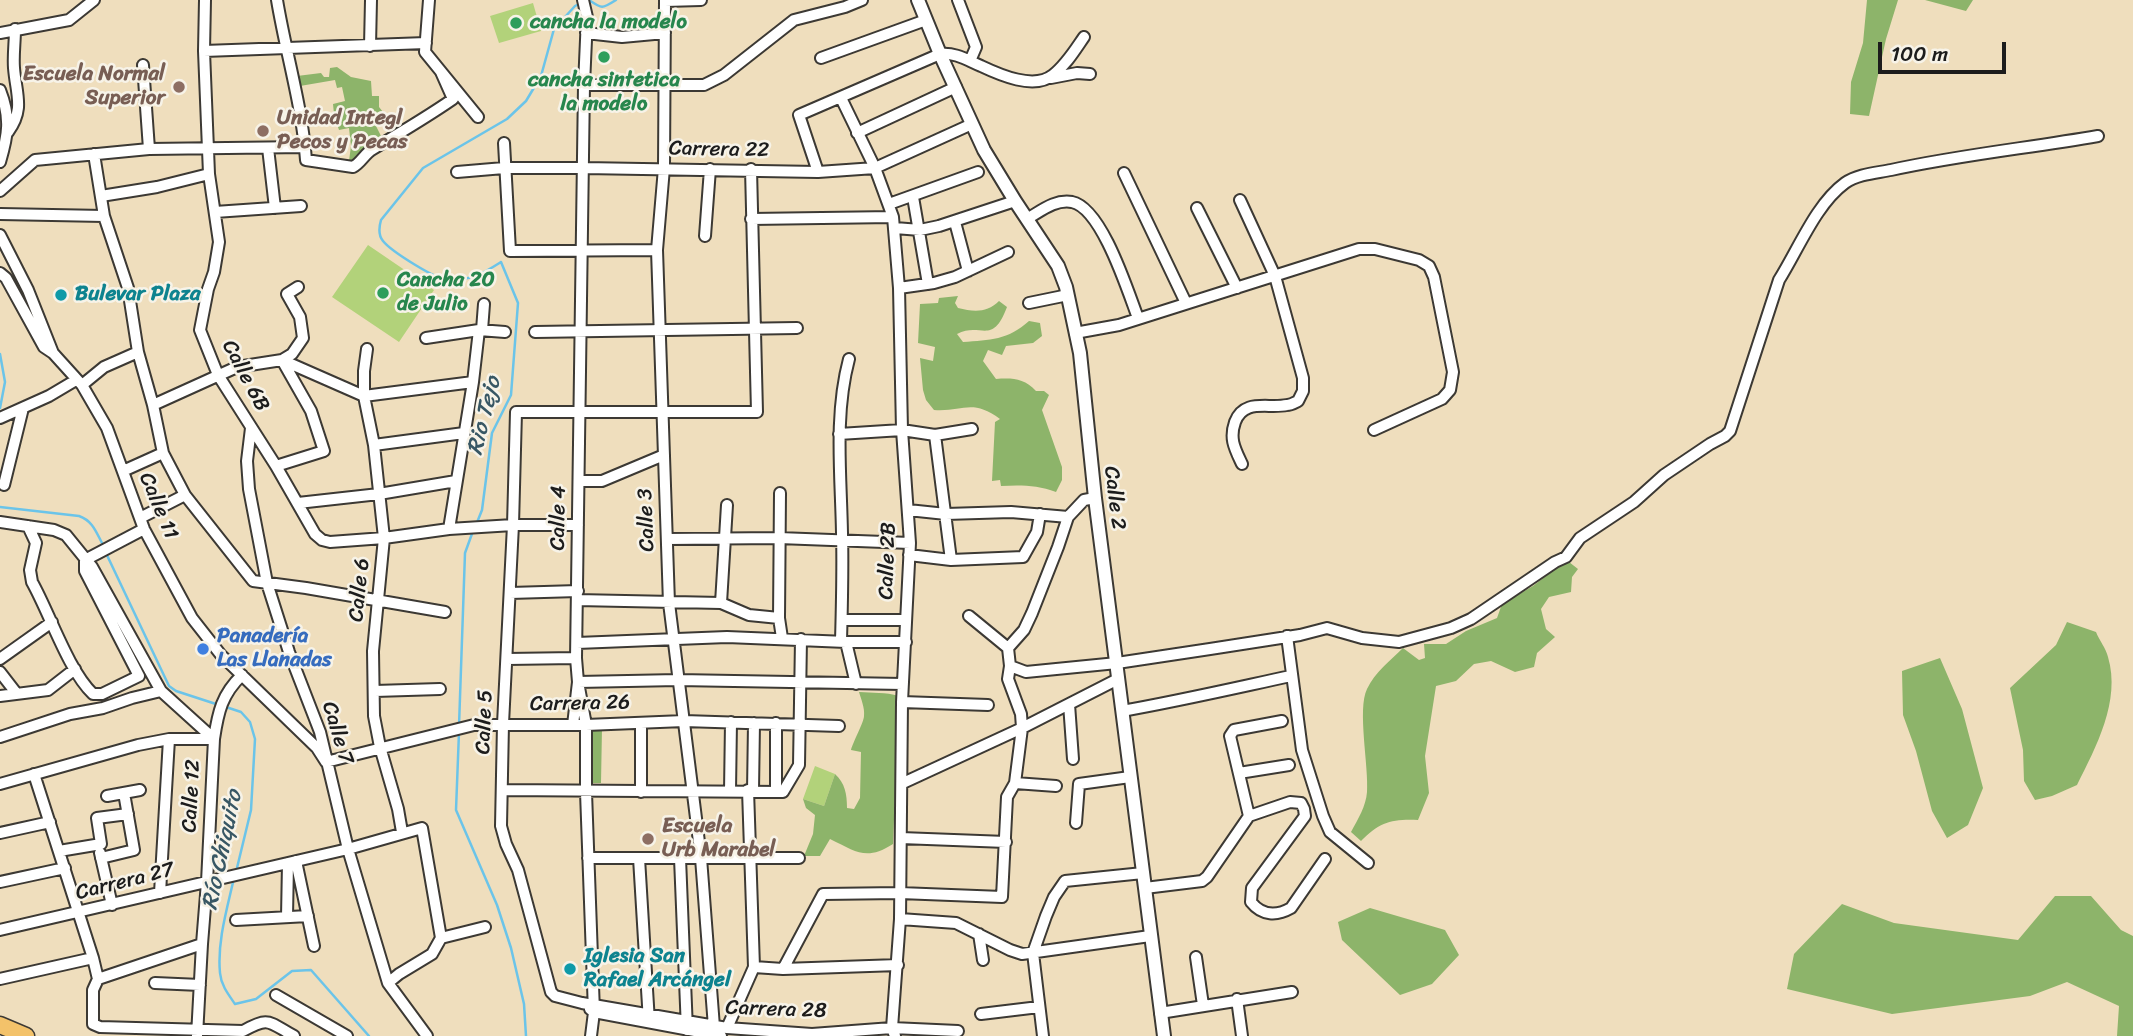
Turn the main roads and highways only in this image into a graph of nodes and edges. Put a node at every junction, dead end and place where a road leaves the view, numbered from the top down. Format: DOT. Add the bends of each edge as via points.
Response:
graph roads {
  1 [pos="0,1025"];
  2 [pos="26,1036"];
  1 -- 2 [label="main road"];
}
